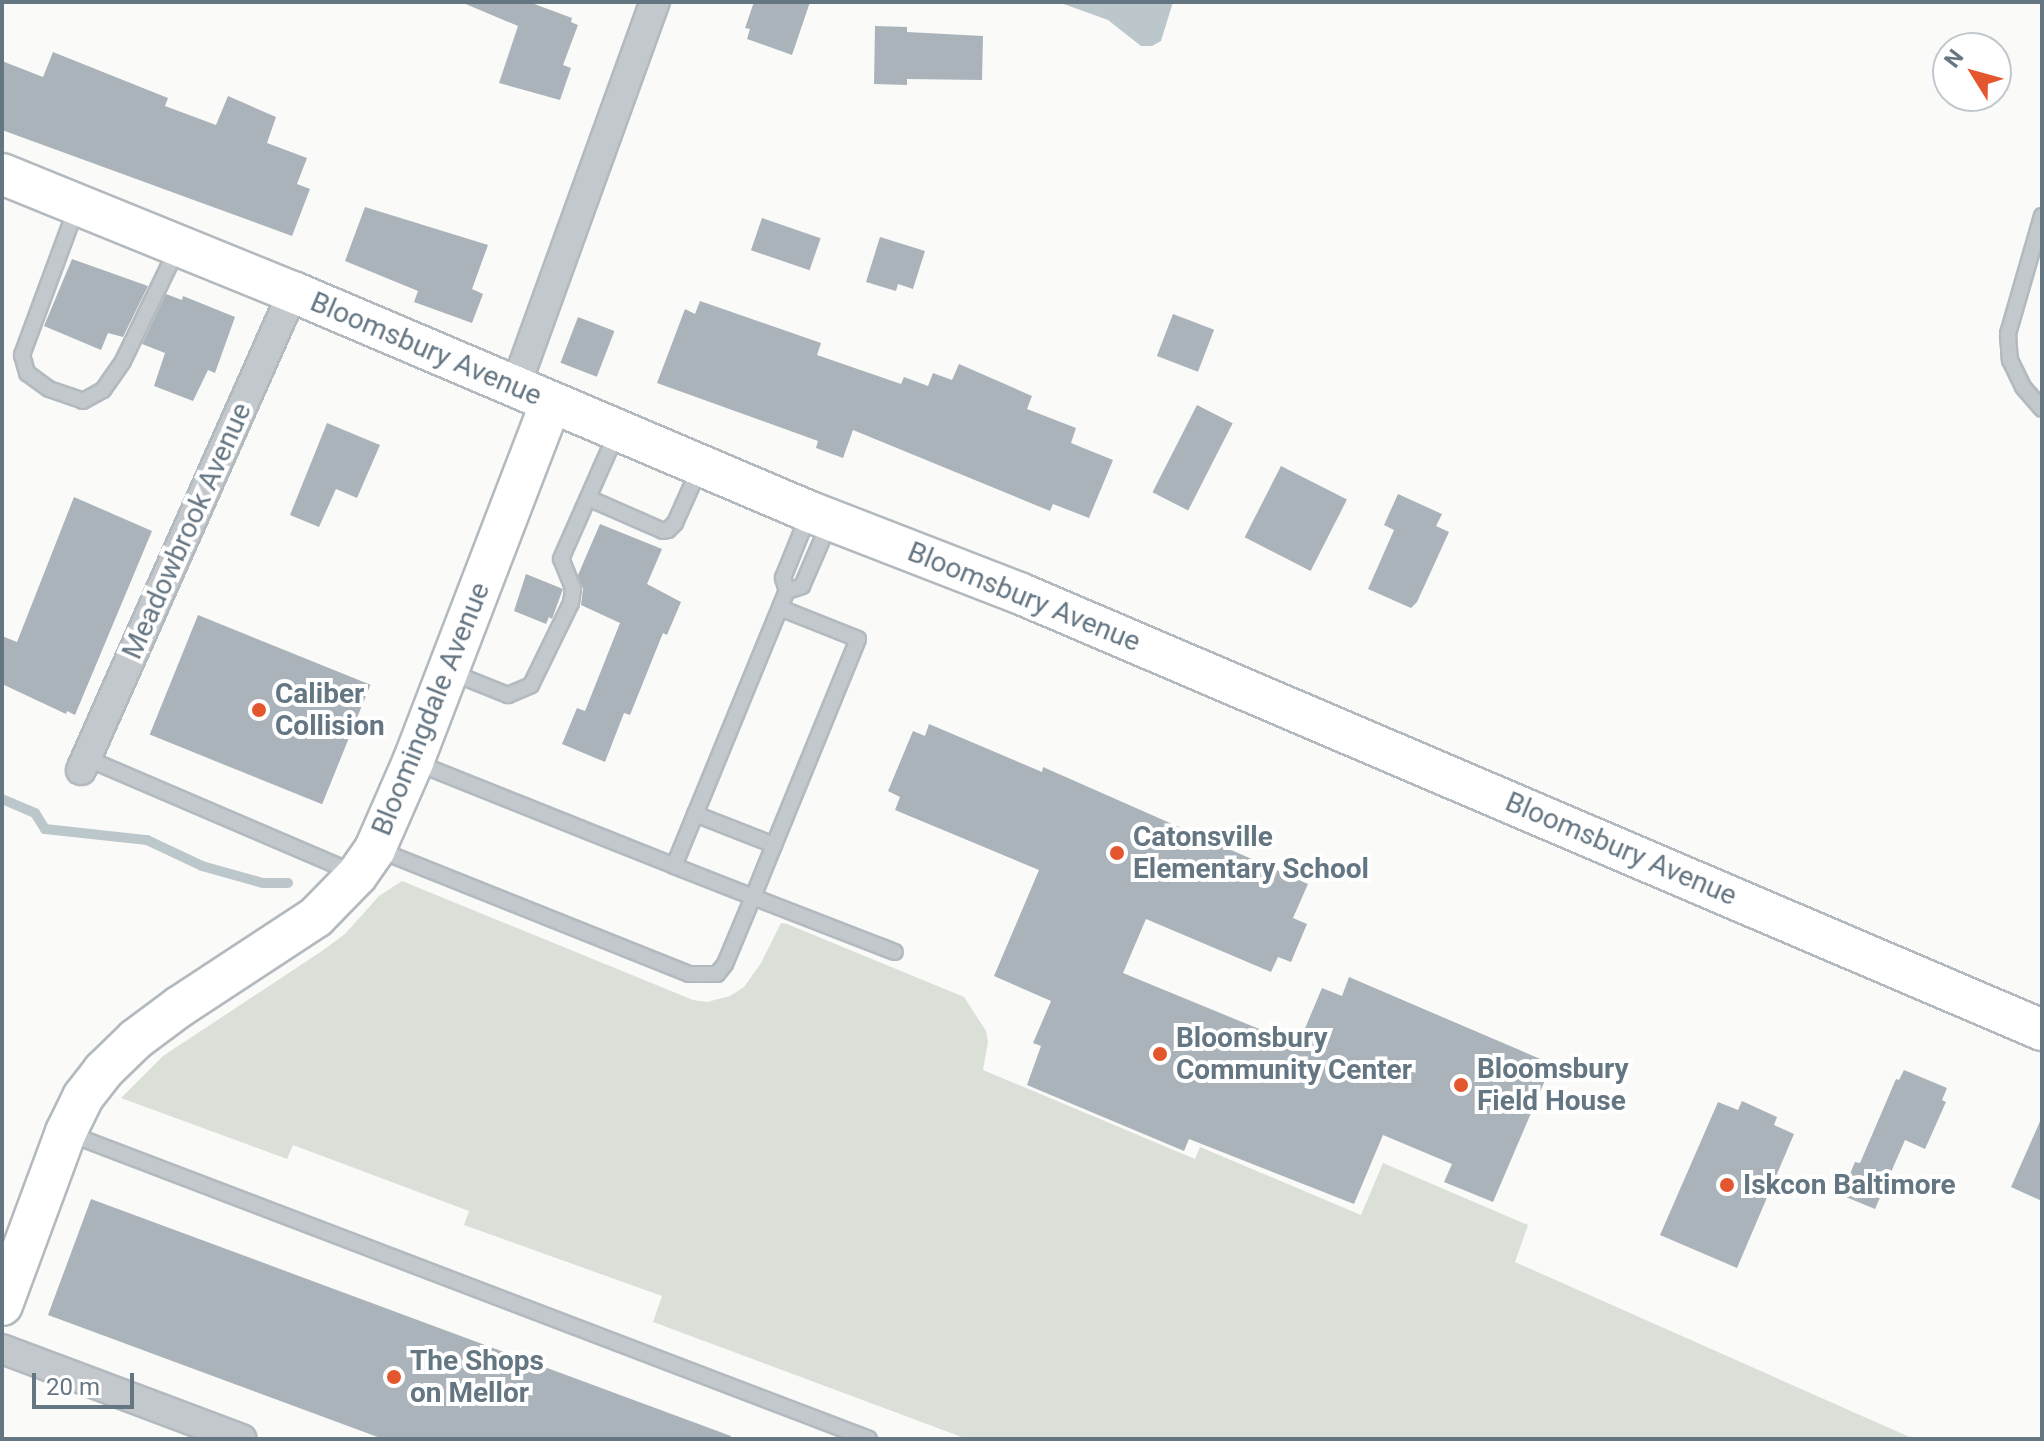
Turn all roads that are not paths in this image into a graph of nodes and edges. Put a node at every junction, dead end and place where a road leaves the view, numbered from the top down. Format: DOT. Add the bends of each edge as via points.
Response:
graph roads {
  1 [pos="655,2"];
  2 [pos="2,174"];
  3 [pos="77,204"];
  4 [pos="2042,216"];
  5 [pos="179,246"];
  6 [pos="293,292"];
  7 [pos="533,395"];
  8 [pos="2042,409"];
  9 [pos="617,430"];
  10 [pos="701,465"];
  11 [pos="588,498"];
  12 [pos="821,516"];
  13 [pos="787,591"];
  14 [pos="780,608"];
  15 [pos="448,671"];
  16 [pos="413,762"];
  17 [pos="83,764"];
  18 [pos="695,814"];
  19 [pos="774,845"];
  20 [pos="366,862"];
  21 [pos="674,866"];
  22 [pos="753,897"];
  23 [pos="895,952"];
  24 [pos="2042,1030"];
  25 [pos="66,1132"];
  26 [pos="2,1305"];
  27 [pos="2,1349"];
  28 [pos="242,1439"];
  29 [pos="869,1439"];
  1 -- 7 [label="street, Bloomingdale Avenue"];
  2 -- 3 [label="main road, Bloomsbury Avenue"];
  3 -- 5 [label="main road, Bloomsbury Avenue"];
  3 -- 5 [label="lane" via="22,355 27,373 49,389 83,401 103,390 123,361"];
  4 -- 8 [label="lane" via="2008,334 2010,360"];
  5 -- 6 [label="main road, Bloomsbury Avenue"];
  6 -- 7 [label="main road, Bloomsbury Avenue"];
  6 -- 17 [label="street, Meadowbrook Avenue"];
  7 -- 9 [label="main road, Bloomsbury Avenue"];
  7 -- 15 [label="main road, Bloomingdale Avenue"];
  9 -- 10 [label="main road, Bloomsbury Avenue"];
  9 -- 11 [label="lane"];
  10 -- 11 [label="lane" via="668,530"];
  10 -- 12 [label="main road, Bloomsbury Avenue"];
  11 -- 15 [label="lane" via="561,559 573,588 571,603 531,685 508,695"];
  12 -- 13 [label="lane" via="783,578"];
  12 -- 13 [label="lane" via="802,586"];
  12 -- 24 [label="main road, Bloomsbury Avenue" via="1019,593"];
  13 -- 14 [label="lane"];
  14 -- 18 [label="lane"];
  14 -- 19 [label="lane" via="858,639"];
  15 -- 16 [label="main road, Bloomingdale Avenue"];
  16 -- 20 [label="main road, Bloomingdale Avenue"];
  16 -- 21 [label="lane"];
  17 -- 20 [label="lane"];
  18 -- 19 [label="lane"];
  18 -- 21 [label="lane"];
  19 -- 22 [label="lane"];
  20 -- 22 [label="lane" via="704,977 717,974 725,964"];
  20 -- 25 [label="main road, Bloomingdale Avenue" via="316,917 136,1039 83,1097"];
  21 -- 22 [label="lane"];
  22 -- 23 [label="lane"];
  25 -- 26 [label="main road, Bloomingdale Avenue"];
  25 -- 29 [label="lane"];
  27 -- 28 [label="street"];
}
